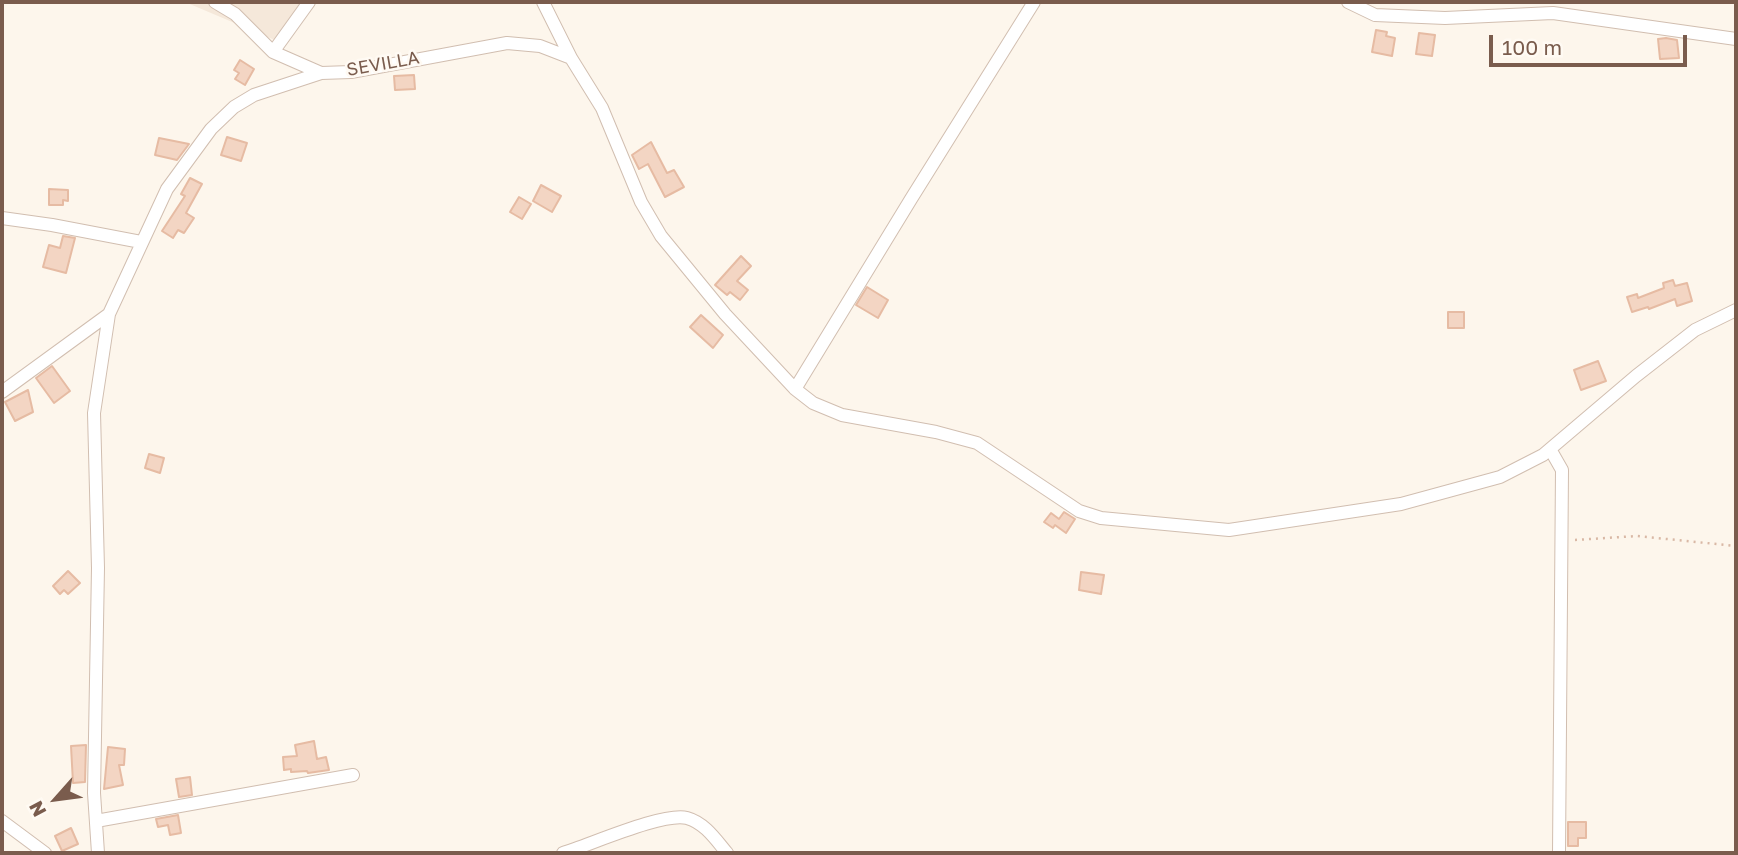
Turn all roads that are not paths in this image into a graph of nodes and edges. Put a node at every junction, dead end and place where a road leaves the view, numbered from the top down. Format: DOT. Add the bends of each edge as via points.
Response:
graph roads {
  1 [pos="215,2"];
  2 [pos="309,2"];
  3 [pos="543,2"];
  4 [pos="1034,2"];
  5 [pos="1348,2"];
  6 [pos="1736,39"];
  7 [pos="274,52"];
  8 [pos="571,58"];
  9 [pos="321,73"];
  10 [pos="2,218"];
  11 [pos="141,243"];
  12 [pos="1736,310"];
  13 [pos="109,314"];
  14 [pos="795,389"];
  15 [pos="2,393"];
  16 [pos="1550,449"];
  17 [pos="354,775"];
  18 [pos="2,821"];
  19 [pos="96,821"];
  20 [pos="45,853"];
  21 [pos="98,853"];
  22 [pos="563,853"];
  23 [pos="727,853"];
  24 [pos="1559,853"];
  1 -- 7 [label="street, SEVILLA" via="235,14"];
  2 -- 7 [label="street"];
  3 -- 8 [label="street"];
  4 -- 14 [label="street"];
  5 -- 6 [label="street" via="1375,15 1446,18 1553,13"];
  7 -- 9 [label="street, SEVILLA"];
  8 -- 9 [label="street, SEVILLA" via="540,47 507,43 351,72"];
  8 -- 14 [label="street" via="602,108 641,202 661,236"];
  9 -- 11 [label="street" via="254,95 234,107 211,129 167,189"];
  10 -- 11 [label="street"];
  11 -- 13 [label="street"];
  12 -- 16 [label="street" via="1695,330"];
  13 -- 15 [label="street"];
  13 -- 19 [label="street" via="94,413"];
  14 -- 16 [label="street" via="813,403 842,415 977,443 1079,511 1101,518 1229,530 1401,504 1500,477"];
  16 -- 24 [label="street" via="1562,470"];
  17 -- 19 [label="street"];
  18 -- 20 [label="street"];
  19 -- 21 [label="street"];
  22 -- 23 [label="street" via="670,818 699,824"];
}
